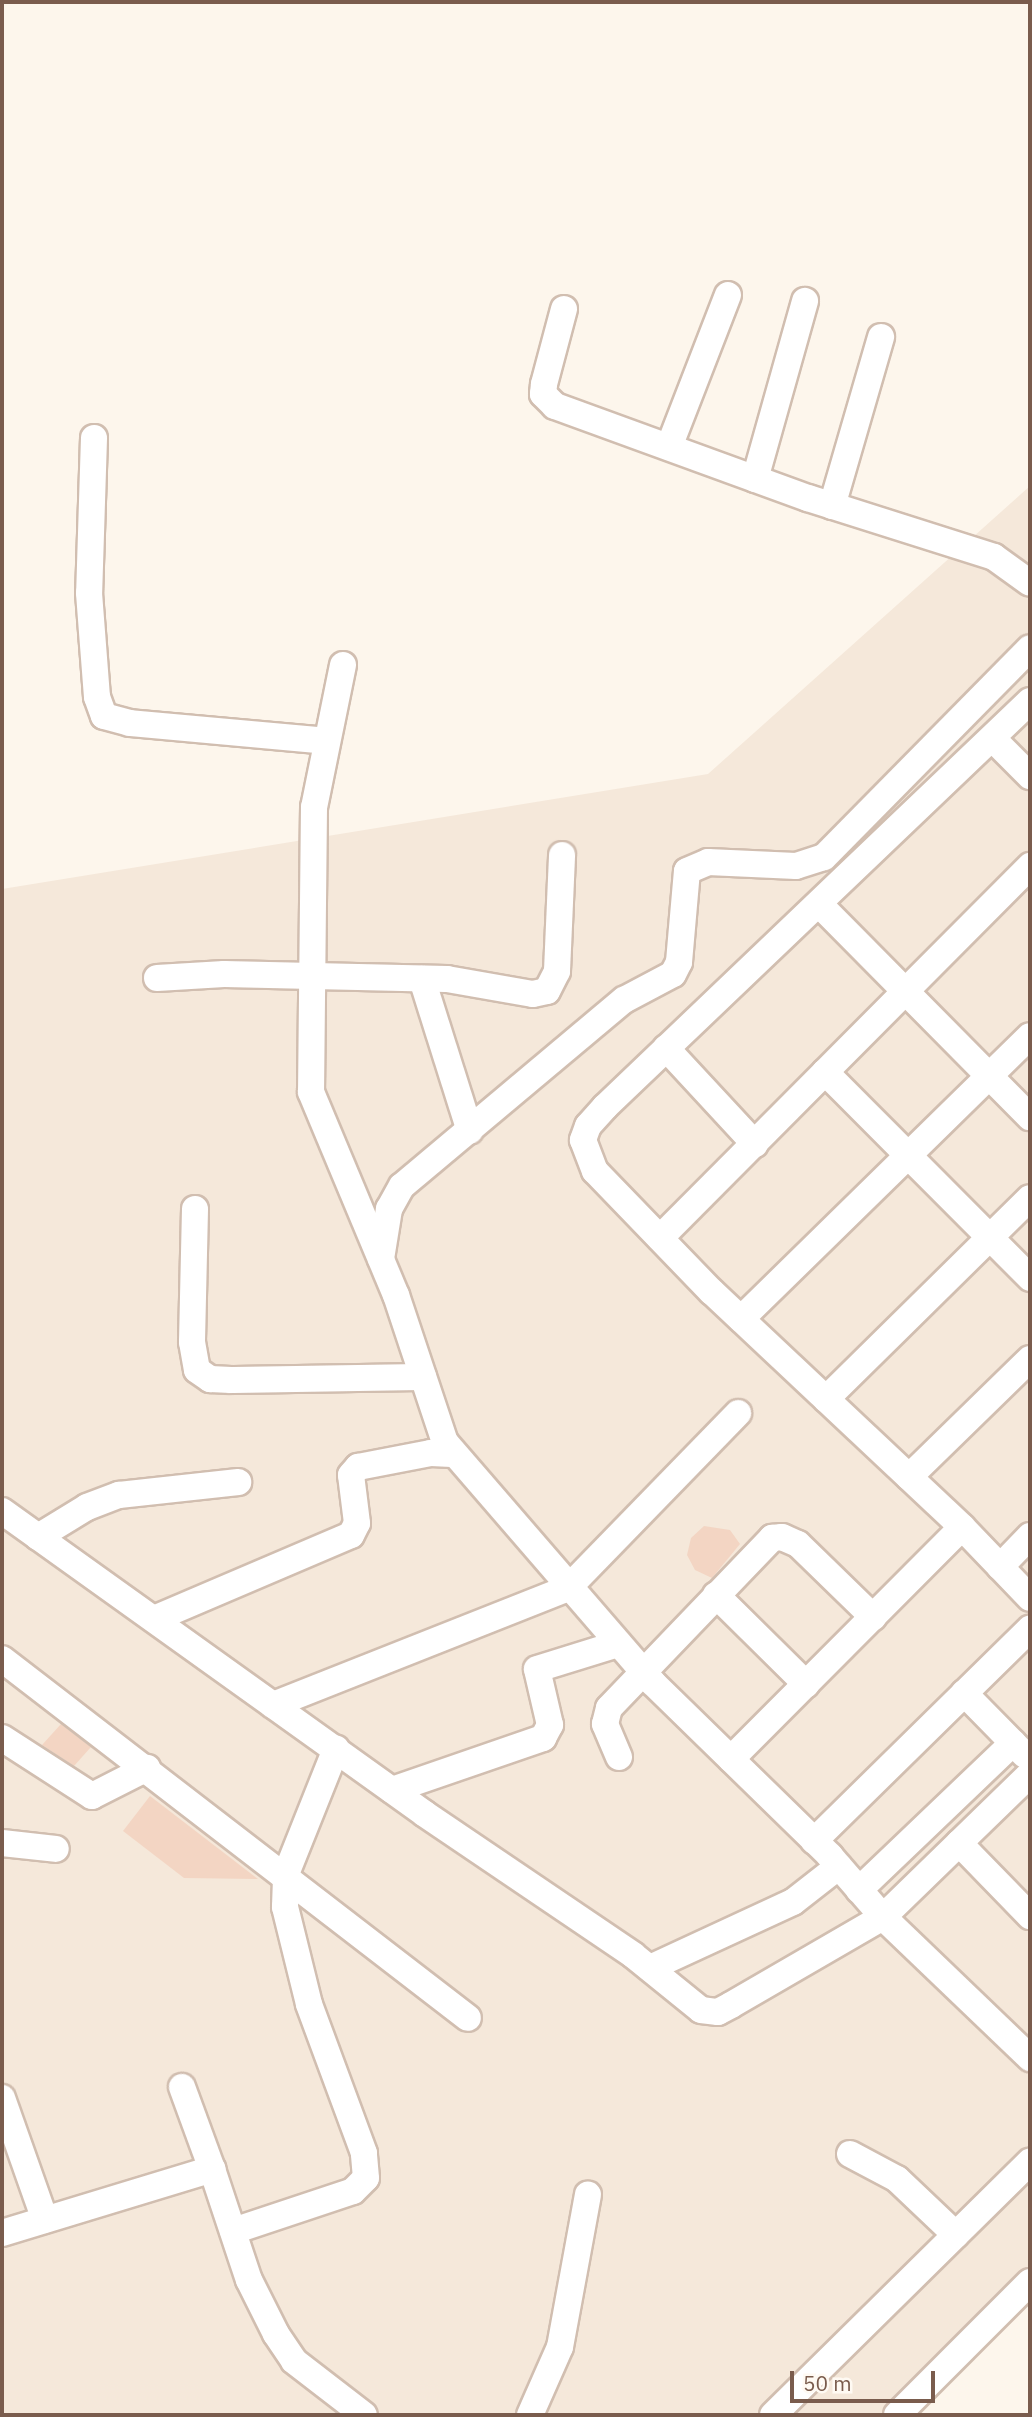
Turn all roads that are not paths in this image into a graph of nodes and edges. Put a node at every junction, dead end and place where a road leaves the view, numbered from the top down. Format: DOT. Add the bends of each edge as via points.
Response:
graph roads {
  1 [pos="728,295"];
  2 [pos="805,301"];
  3 [pos="564,309"];
  4 [pos="881,337"];
  5 [pos="94,438"];
  6 [pos="669,447"];
  7 [pos="755,478"];
  8 [pos="832,506"];
  9 [pos="1030,583"];
  10 [pos="1030,648"];
  11 [pos="344,666"];
  12 [pos="1030,701"];
  13 [pos="992,738"];
  14 [pos="326,741"];
  15 [pos="1030,776"];
  16 [pos="562,855"];
  17 [pos="1030,866"];
  18 [pos="819,904"];
  19 [pos="157,978"];
  20 [pos="311,979"];
  21 [pos="422,979"];
  22 [pos="905,993"];
  23 [pos="1030,1036"];
  24 [pos="666,1048"];
  25 [pos="825,1072"];
  26 [pos="989,1078"];
  27 [pos="1030,1117"];
  28 [pos="470,1131"];
  29 [pos="755,1144"];
  30 [pos="910,1157"];
  31 [pos="1030,1198"];
  32 [pos="195,1209"];
  33 [pos="660,1238"];
  34 [pos="991,1240"];
  35 [pos="381,1259"];
  36 [pos="1030,1278"];
  37 [pos="741,1320"];
  38 [pos="1030,1359"];
  39 [pos="423,1377"];
  40 [pos="826,1399"];
  41 [pos="737,1413"];
  42 [pos="452,1454"];
  43 [pos="909,1477"];
  44 [pos="237,1482"];
  45 [pos="2,1511"];
  46 [pos="962,1527"];
  47 [pos="1030,1536"];
  48 [pos="38,1537"];
  49 [pos="1000,1567"];
  50 [pos="568,1588"];
  51 [pos="716,1595"];
  52 [pos="1030,1598"];
  53 [pos="873,1617"];
  54 [pos="154,1619"];
  55 [pos="1030,1629"];
  56 [pos="618,1644"];
  57 [pos="2,1659"];
  58 [pos="644,1673"];
  59 [pos="806,1684"];
  60 [pos="964,1693"];
  61 [pos="273,1705"];
  62 [pos="2,1738"];
  63 [pos="336,1749"];
  64 [pos="1022,1752"];
  65 [pos="619,1756"];
  66 [pos="731,1759"];
  67 [pos="147,1768"];
  68 [pos="1030,1774"];
  69 [pos="392,1790"];
  70 [pos="814,1841"];
  71 [pos="2,1843"];
  72 [pos="959,1843"];
  73 [pos="56,1849"];
  74 [pos="839,1866"];
  75 [pos="286,1874"];
  76 [pos="859,1890"];
  77 [pos="1030,1916"];
  78 [pos="883,1917"];
  79 [pos="650,1968"];
  80 [pos="468,2018"];
  81 [pos="1030,2058"];
  82 [pos="182,2087"];
  83 [pos="2,2098"];
  84 [pos="850,2154"];
  85 [pos="1030,2162"];
  86 [pos="212,2169"];
  87 [pos="588,2196"];
  88 [pos="45,2220"];
  89 [pos="233,2231"];
  90 [pos="2,2233"];
  91 [pos="956,2235"];
  92 [pos="1030,2283"];
  93 [pos="364,2415"];
  94 [pos="530,2415"];
  95 [pos="773,2415"];
  96 [pos="897,2415"];
  1 -- 6 [label="street"];
  2 -- 7 [label="street"];
  3 -- 6 [label="street" via="544,384 547,401"];
  4 -- 8 [label="street"];
  5 -- 14 [label="street" via="89,593 97,697 104,716 130,723"];
  6 -- 7 [label="street"];
  7 -- 8 [label="street"];
  8 -- 9 [label="street" via="994,557"];
  10 -- 28 [label="street" via="824,857 796,866 708,862 687,871 679,962 673,974 624,1000"];
  11 -- 14 [label="street"];
  12 -- 13 [label="street"];
  13 -- 15 [label="street"];
  13 -- 18 [label="street"];
  14 -- 20 [label="street" via="314,807"];
  16 -- 21 [label="street" via="557,971 547,990 533,994"];
  17 -- 22 [label="street"];
  18 -- 22 [label="street"];
  18 -- 24 [label="street"];
  19 -- 20 [label="street" via="223,974"];
  20 -- 21 [label="street"];
  20 -- 35 [label="street" via="310,1092"];
  21 -- 28 [label="street"];
  22 -- 25 [label="street"];
  22 -- 26 [label="street"];
  23 -- 26 [label="street"];
  24 -- 29 [label="street"];
  24 -- 33 [label="street" via="588,1126 583,1140 596,1171"];
  25 -- 29 [label="street"];
  25 -- 30 [label="street"];
  26 -- 27 [label="street"];
  26 -- 30 [label="street"];
  28 -- 35 [label="street" via="393,1197"];
  29 -- 33 [label="street"];
  30 -- 34 [label="street"];
  30 -- 37 [label="street"];
  31 -- 34 [label="street"];
  32 -- 39 [label="street" via="192,1342 197,1370 209,1379"];
  33 -- 37 [label="street"];
  34 -- 36 [label="street"];
  34 -- 40 [label="street"];
  35 -- 39 [label="street"];
  37 -- 40 [label="street"];
  38 -- 43 [label="street"];
  39 -- 42 [label="street"];
  40 -- 43 [label="street"];
  41 -- 50 [label="street"];
  42 -- 50 [label="street"];
  42 -- 54 [label="street" via="431,1453 358,1467 351,1475 357,1523 351,1535"];
  43 -- 46 [label="street"];
  44 -- 48 [label="street" via="119,1495 87,1507"];
  45 -- 48 [label="street"];
  46 -- 49 [label="street"];
  46 -- 53 [label="street"];
  47 -- 49 [label="street"];
  48 -- 54 [label="street"];
  49 -- 52 [label="street"];
  50 -- 56 [label="street"];
  50 -- 61 [label="street"];
  51 -- 53 [label="street" via="764,1543 782,1537 798,1544"];
  51 -- 58 [label="street"];
  51 -- 59 [label="street"];
  53 -- 59 [label="street"];
  54 -- 61 [label="street"];
  55 -- 60 [label="street"];
  56 -- 58 [label="street"];
  56 -- 69 [label="street" via="537,1669 550,1725 543,1738"];
  57 -- 67 [label="street"];
  58 -- 65 [label="street" via="605,1716"];
  58 -- 66 [label="street"];
  59 -- 66 [label="street"];
  60 -- 64 [label="street"];
  60 -- 70 [label="street"];
  61 -- 63 [label="street"];
  62 -- 67 [label="street" via="92,1796"];
  63 -- 69 [label="street"];
  63 -- 75 [label="street"];
  64 -- 76 [label="street"];
  66 -- 70 [label="street"];
  67 -- 75 [label="street"];
  68 -- 72 [label="street"];
  69 -- 79 [label="street"];
  70 -- 74 [label="street"];
  71 -- 73 [label="street"];
  72 -- 77 [label="street"];
  72 -- 78 [label="street"];
  74 -- 76 [label="street"];
  74 -- 79 [label="street" via="793,1902"];
  75 -- 80 [label="street"];
  75 -- 89 [label="street" via="285,1908 301,1977 364,2153 366,2178 353,2191"];
  76 -- 78 [label="street"];
  78 -- 79 [label="street" via="718,2012 701,2010"];
  78 -- 81 [label="street"];
  82 -- 86 [label="street"];
  83 -- 88 [label="street"];
  84 -- 91 [label="street" via="897,2179"];
  85 -- 91 [label="street"];
  86 -- 88 [label="street"];
  86 -- 89 [label="street"];
  87 -- 94 [label="street" via="560,2347 550,2379"];
  88 -- 90 [label="street"];
  89 -- 93 [label="street" via="261,2306 294,2361"];
  91 -- 95 [label="street"];
  92 -- 96 [label="street"];
}
